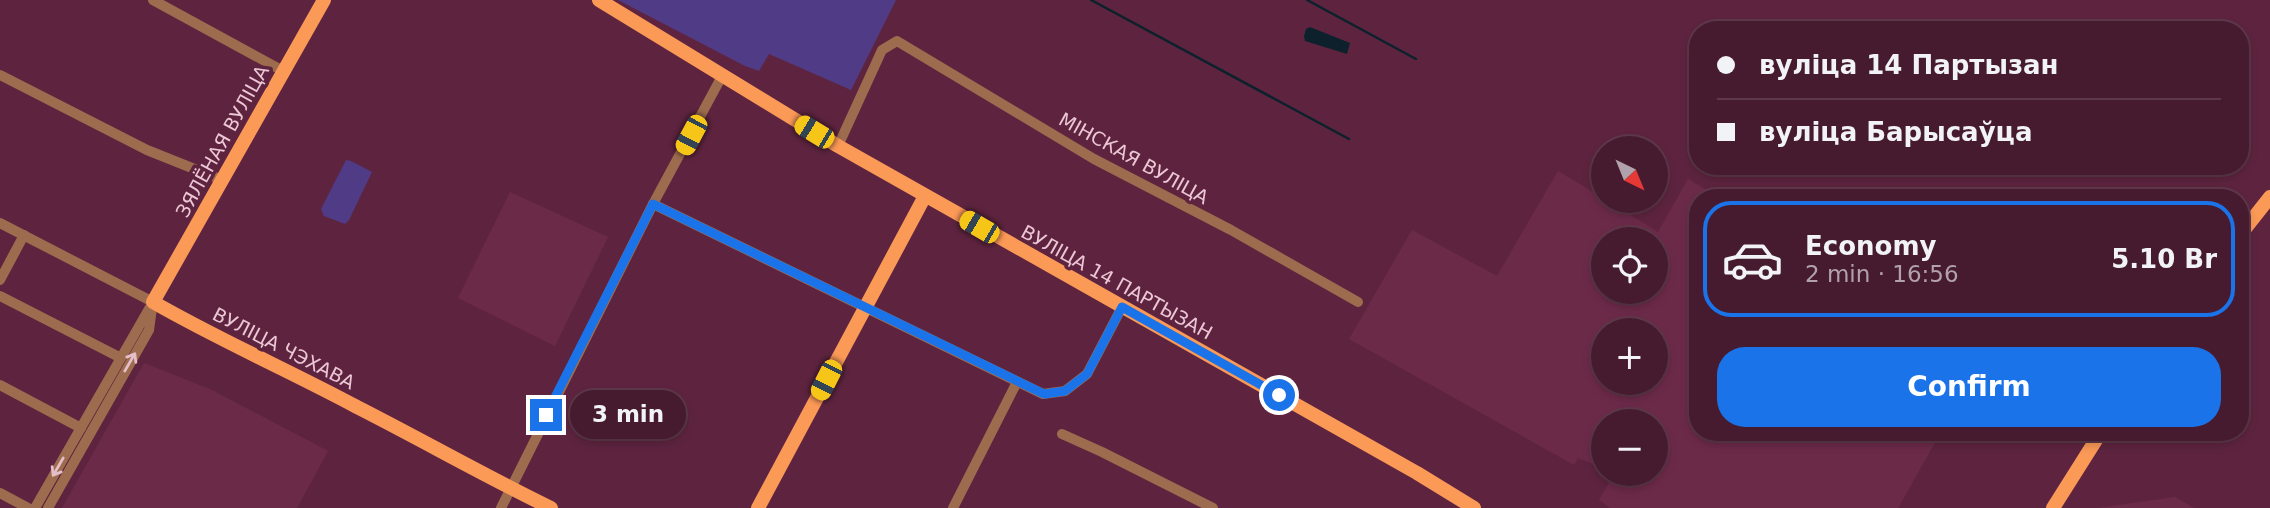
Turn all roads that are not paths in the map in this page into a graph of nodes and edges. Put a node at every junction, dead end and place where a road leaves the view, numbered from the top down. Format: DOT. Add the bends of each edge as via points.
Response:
graph roads {
  1 [pos="153,0"];
  2 [pos="324,0"];
  3 [pos="599,0"];
  4 [pos="283,71"];
  5 [pos="0,75"];
  6 [pos="722,76"];
  7 [pos="838,146"];
  8 [pos="222,180"];
  9 [pos="925,195"];
  10 [pos="2270,197"];
  11 [pos="653,204"];
  12 [pos="0,223"];
  13 [pos="2249,224"];
  14 [pos="24,235"];
  15 [pos="0,280"];
  16 [pos="0,296"];
  17 [pos="153,302"];
  18 [pos="1358,302"];
  19 [pos="865,306"];
  20 [pos="1122,307"];
  21 [pos="121,358"];
  22 [pos="1017,382"];
  23 [pos="0,386"];
  24 [pos="81,428"];
  25 [pos="1062,434"];
  26 [pos="2095,441"];
  27 [pos="510,489"];
  28 [pos="0,493"];
  29 [pos="1459,504"];
  30 [pos="28,508"];
  31 [pos="35,508"];
  32 [pos="48,508"];
  33 [pos="501,508"];
  34 [pos="551,508"];
  35 [pos="758,508"];
  36 [pos="953,508"];
  37 [pos="1213,508"];
  38 [pos="1474,508"];
  39 [pos="2053,508"];
  1 -- 4 [label="street"];
  2 -- 4 [label="main road, ЗЯЛЁНАЯ ВУЛІЦА"];
  3 -- 6 [label="main road, ВУЛІЦА 14 ПАРТЫЗАН"];
  4 -- 8 [label="main road, ЗЯЛЁНАЯ ВУЛІЦА"];
  5 -- 8 [label="street" via="147,150"];
  6 -- 7 [label="main road, ВУЛІЦА 14 ПАРТЫЗАН"];
  6 -- 11 [label="street"];
  7 -- 9 [label="main road, ВУЛІЦА 14 ПАРТЫЗАН"];
  7 -- 18 [label="street, МІНСКАЯ ВУЛІЦА" via="881,50 897,41 1094,159"];
  8 -- 17 [label="main road, ЗЯЛЁНАЯ ВУЛІЦА"];
  9 -- 19 [label="main road"];
  9 -- 20 [label="main road, ВУЛІЦА 14 ПАРТЫЗАН"];
  10 -- 13 [label="main road"];
  11 -- 19 [label="street"];
  11 -- 27 [label="street"];
  12 -- 14 [label="street, ВУЛІЦА ЧЭХАВА"];
  14 -- 15 [label="street"];
  14 -- 17 [label="street, ВУЛІЦА ЧЭХАВА"];
  16 -- 21 [label="street"];
  17 -- 21 [label="street, ЗЯЛЁНАЯ ВУЛІЦА"];
  17 -- 27 [label="main road, ВУЛІЦА ЧЭХАВА"];
  32 -- 17 [label="street, ЗЯЛЁНАЯ ВУЛІЦА, one-way" via="149,330"];
  19 -- 22 [label="street"];
  19 -- 35 [label="main road"];
  20 -- 22 [label="street" via="1087,374 1076,385 1044,394"];
  20 -- 29 [label="main road, ВУЛІЦА 14 ПАРТЫЗАН"];
  21 -- 24 [label="street, ЗЯЛЁНАЯ ВУЛІЦА"];
  22 -- 36 [label="street"];
  23 -- 24 [label="street"];
  24 -- 31 [label="street, ЗЯЛЁНАЯ ВУЛІЦА, one-way"];
  25 -- 37 [label="street"];
  26 -- 39 [label="main road"];
  27 -- 33 [label="street"];
  27 -- 34 [label="main road, ВУЛІЦА ЧЭХАВА"];
  28 -- 30 [label="street"];
  29 -- 38 [label="main road, ВУЛІЦА 14 ПАРТЫЗАН"];
}
